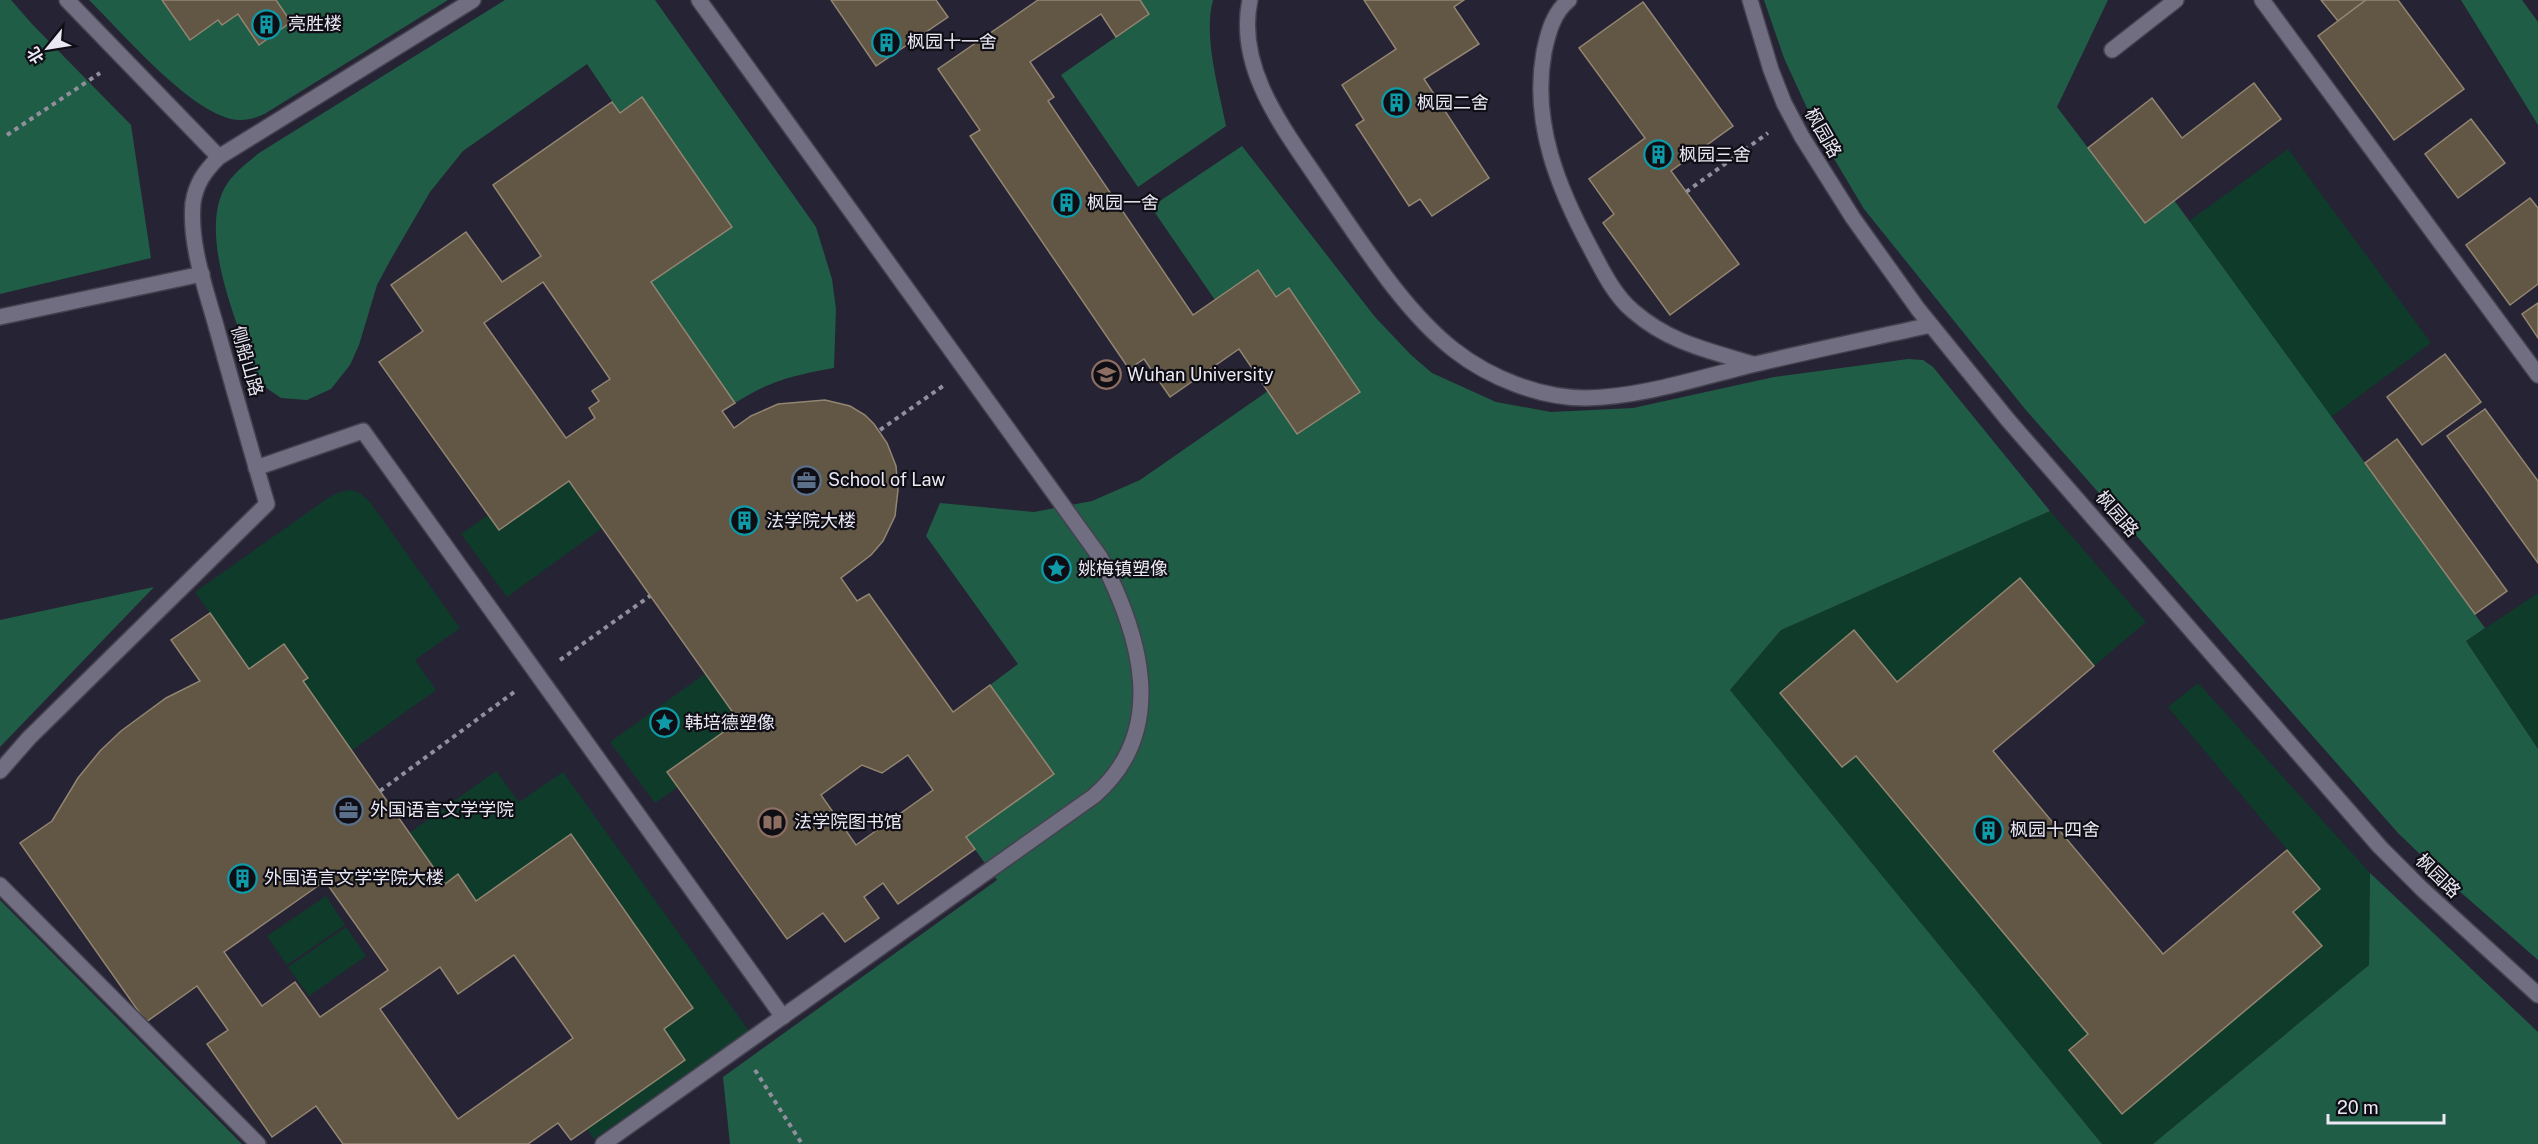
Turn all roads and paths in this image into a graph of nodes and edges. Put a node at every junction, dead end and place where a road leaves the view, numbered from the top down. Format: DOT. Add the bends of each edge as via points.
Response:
graph roads {
  1 [pos="67,0"];
  2 [pos="473,0"];
  3 [pos="699,0"];
  4 [pos="1250,0"];
  5 [pos="1569,0"];
  6 [pos="1749,0"];
  7 [pos="2176,0"];
  8 [pos="2262,0"];
  9 [pos="2112,51"];
  10 [pos="123,58"];
  11 [pos="1791,116"];
  12 [pos="7,135"];
  13 [pos="219,157"];
  14 [pos="1686,192"];
  15 [pos="202,274"];
  16 [pos="0,317"];
  17 [pos="1931,325"];
  18 [pos="1754,364"];
  19 [pos="965,372"];
  20 [pos="2538,375"];
  21 [pos="880,430"];
  22 [pos="256,468"];
  23 [pos="0,771"];
  24 [pos="0,885"];
  25 [pos="2538,995"];
  26 [pos="783,1017"];
  27 [pos="740,1047"];
  28 [pos="258,1144"];
  29 [pos="603,1144"];
  30 [pos="802,1144"];
  1 -- 10 [label="street"];
  2 -- 13 [label="street, 侧船山路"];
  3 -- 19 [label="street"];
  4 -- 18 [label="street" via="1247,35 1252,63 1264,93 1374,261 1422,319 1454,350 1486,371 1519,385 1586,398 1698,380"];
  5 -- 18 [label="street" via="1549,28 1540,76 1540,108 1552,165 1585,238 1605,276 1630,309 1651,326 1676,341"];
  6 -- 11 [label="street, 枫园路" via="1771,70"];
  7 -- 9 [label="street"];
  8 -- 20 [label="street"];
  10 -- 12 [label="path"];
  10 -- 13 [label="street"];
  11 -- 14 [label="path"];
  11 -- 17 [label="street, 枫园路" via="1853,218"];
  13 -- 15 [label="street, 侧船山路" via="198,183 194,202 193,228"];
  15 -- 16 [label="street"];
  15 -- 22 [label="street, 侧船山路"];
  17 -- 18 [label="street"];
  17 -- 25 [label="street, 枫园路" via="2008,420 2380,846"];
  19 -- 21 [label="path"];
  19 -- 26 [label="street" via="1100,557 1120,596 1138,657 1137,732 1123,765 1094,795"];
  22 -- 23 [label="street, 侧船山路" via="267,504"];
  22 -- 26 [label="street" via="363,431"];
  24 -- 28 [label="street"];
  26 -- 27 [label="street"];
  27 -- 29 [label="street"];
  27 -- 30 [label="path"];
}
